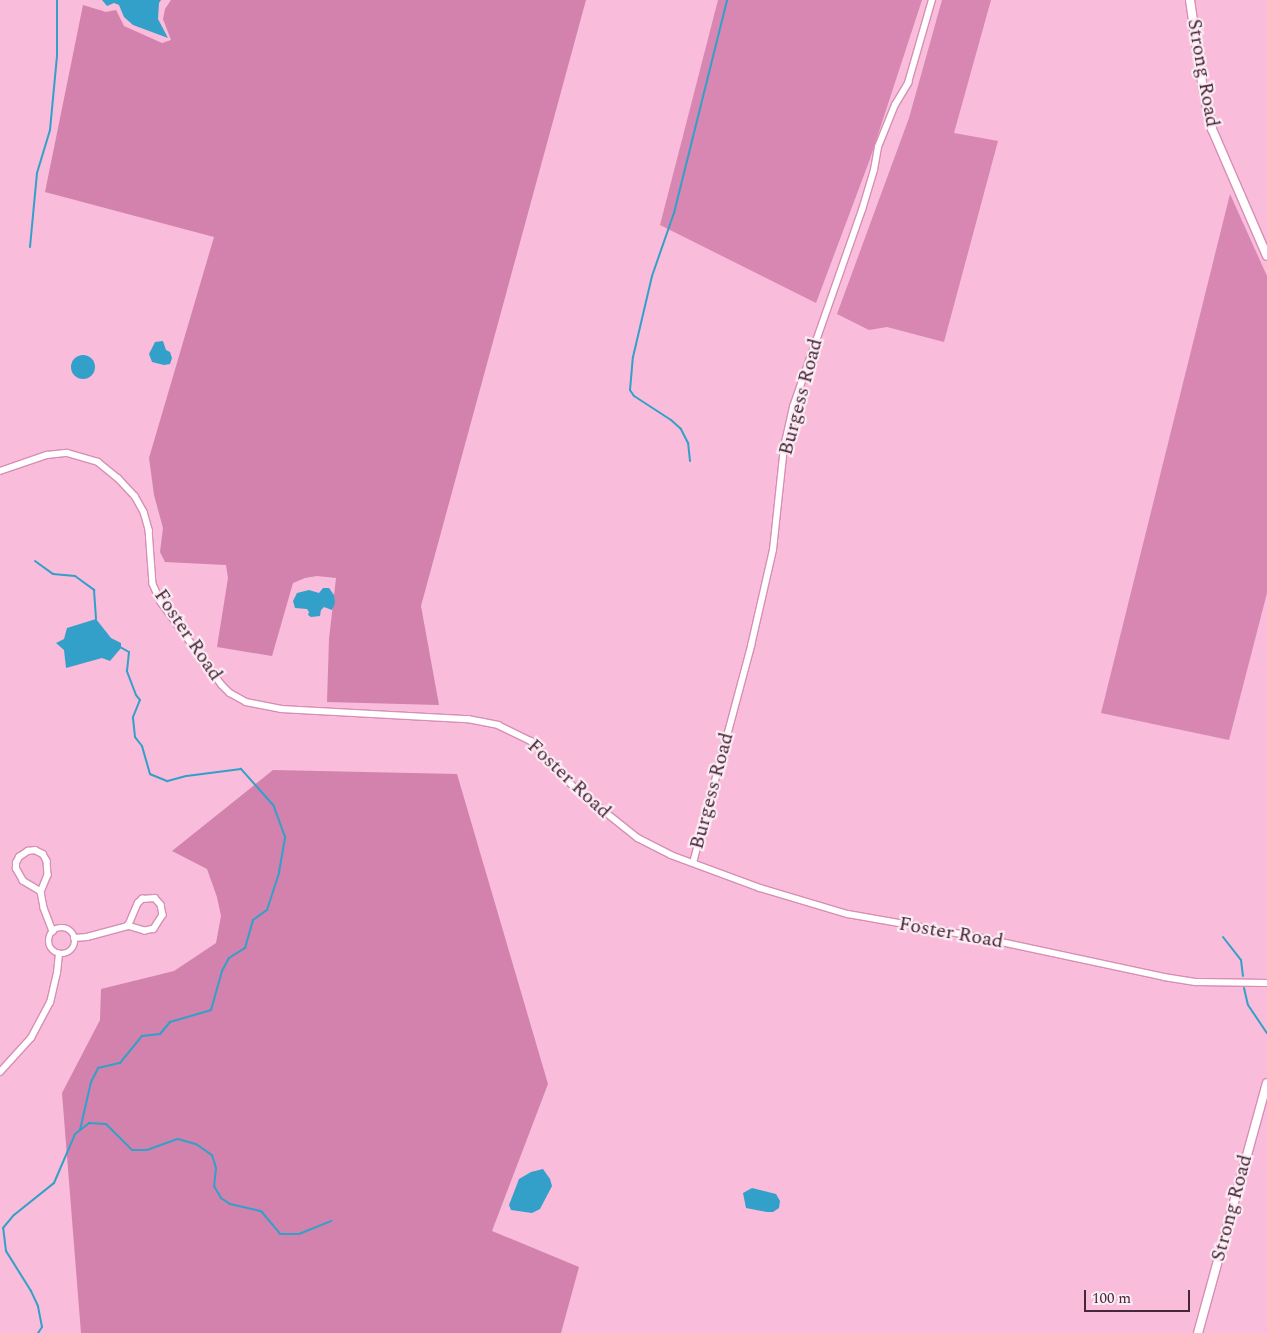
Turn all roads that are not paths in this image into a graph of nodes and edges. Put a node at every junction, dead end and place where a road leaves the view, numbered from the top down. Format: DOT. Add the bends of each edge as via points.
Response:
graph roads {
  1 [pos="932,0"];
  2 [pos="1190,0"];
  3 [pos="1267,256"];
  4 [pos="0,471"];
  5 [pos="693,863"];
  6 [pos="41,892"];
  7 [pos="128,926"];
  8 [pos="53,932"];
  9 [pos="74,938"];
  10 [pos="59,954"];
  11 [pos="1267,983"];
  12 [pos="0,1072"];
  13 [pos="1267,1083"];
  14 [pos="1198,1333"];
  1 -- 5 [label="street, Burgess Road" via="908,82 894,105 878,147 862,210 793,407 784,447 773,550"];
  2 -- 3 [label="street, Strong Road" via="1212,129"];
  4 -- 5 [label="street, Foster Road" via="47,455 67,453 98,462 118,478 135,496 146,516 157,594 222,685 237,698 281,709 468,719 508,728 535,744 574,787 625,829 658,849"];
  5 -- 11 [label="street, Foster Road" via="794,899 874,920 987,939 1181,980"];
  6 -- 6 [label="street" via="48,875 47,861 43,854 28,851 19,857 16,869 23,882"];
  6 -- 8 [label="street"];
  7 -- 7 [label="street" via="142,899 155,898 162,905 163,915 154,929"];
  7 -- 9 [label="street"];
  8 -- 9 [label="street" via="61,928 69,930"];
  8 -- 10 [label="street" via="49,943"];
  9 -- 10 [label="street" via="69,952"];
  10 -- 12 [label="street" via="50,1003 31,1038"];
  13 -- 14 [label="street, Strong Road"];
}
